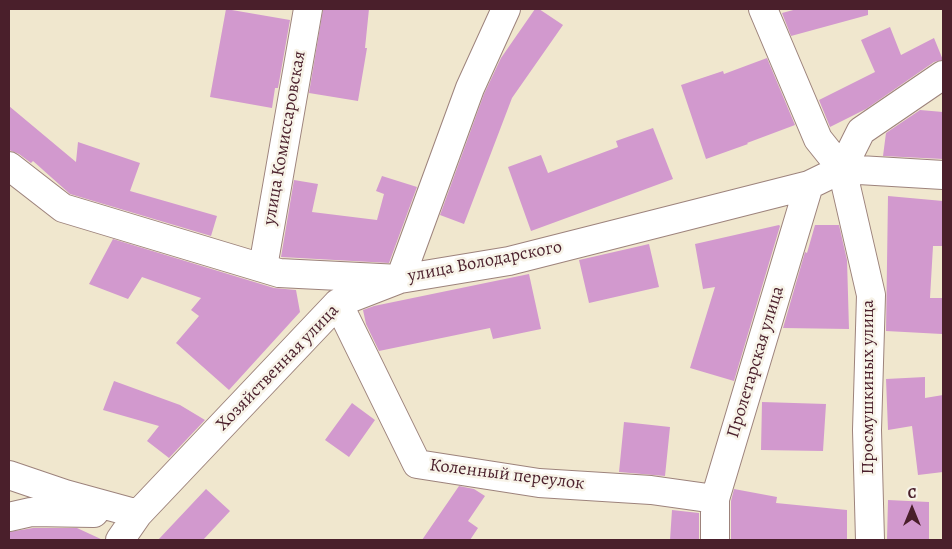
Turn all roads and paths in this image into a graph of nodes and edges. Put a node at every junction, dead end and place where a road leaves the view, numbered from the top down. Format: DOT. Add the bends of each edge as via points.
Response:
graph roads {
  1 [pos="308,9"];
  2 [pos="506,9"];
  3 [pos="763,9"];
  4 [pos="943,75"];
  5 [pos="9,166"];
  6 [pos="842,169"];
  7 [pos="943,175"];
  8 [pos="809,185"];
  9 [pos="262,267"];
  10 [pos="400,279"];
  11 [pos="338,303"];
  12 [pos="9,475"];
  13 [pos="715,499"];
  14 [pos="138,514"];
  15 [pos="9,517"];
  16 [pos="120,540"];
  17 [pos="715,540"];
  18 [pos="870,540"];
  1 -- 9 [label="street, улица Комиссаровская"];
  2 -- 10 [label="street" via="470,88"];
  3 -- 6 [label="street" via="818,139"];
  4 -- 6 [label="street" via="861,130"];
  5 -- 9 [label="street, улица Володарского" via="63,208"];
  6 -- 7 [label="street, улица Володарского"];
  6 -- 8 [label="street, улица Володарского"];
  6 -- 18 [label="street, Просмушкиных улица" via="871,295"];
  8 -- 10 [label="street, улица Володарского" via="509,261"];
  8 -- 13 [label="street, Пролетарская улица"];
  9 -- 10 [label="street, улица Володарского" via="279,273"];
  10 -- 11 [label="street, Хозяйственная улица"];
  11 -- 13 [label="street, Коленный переулок" via="417,464 539,483 651,490"];
  11 -- 14 [label="street, Хозяйственная улица"];
  12 -- 14 [label="street"];
  13 -- 17 [label="street, Пролетарская улица"];
  14 -- 15 [label="street" via="31,512"];
  14 -- 16 [label="street, Хозяйственная улица"];
}
